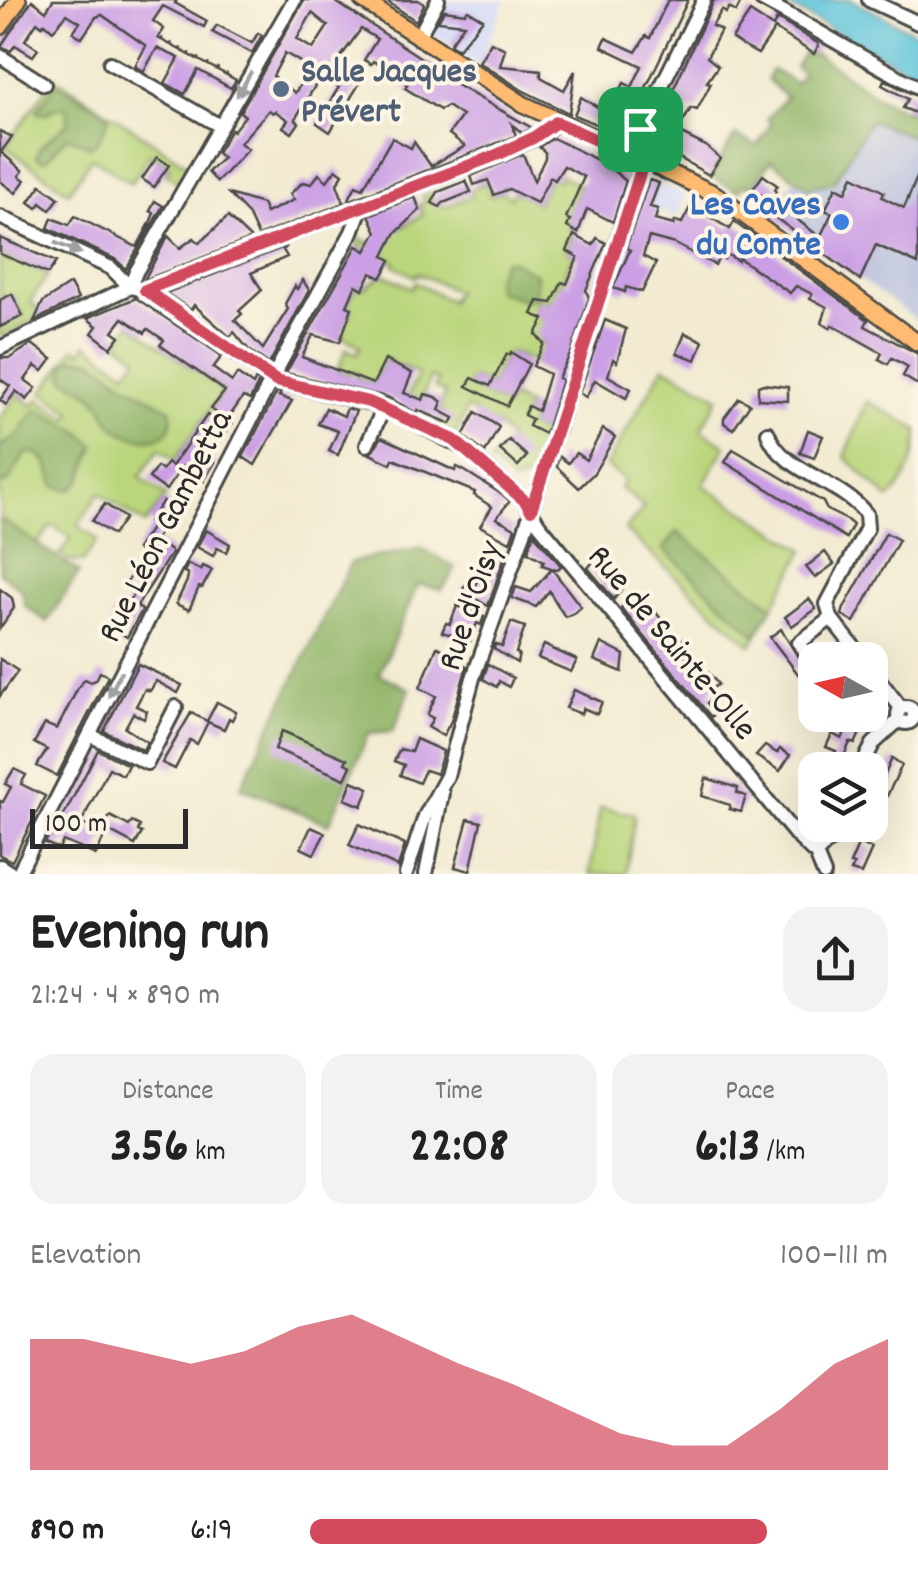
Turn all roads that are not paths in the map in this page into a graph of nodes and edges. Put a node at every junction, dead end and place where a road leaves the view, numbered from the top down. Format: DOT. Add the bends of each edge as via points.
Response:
graph roads {
  1 [pos="18,0"];
  2 [pos="294,0"];
  3 [pos="362,0"];
  4 [pos="438,0"];
  5 [pos="704,0"];
  6 [pos="762,0"];
  7 [pos="870,0"];
  8 [pos="918,23"];
  9 [pos="0,27"];
  10 [pos="418,38"];
  11 [pos="0,56"];
  12 [pos="110,63"];
  13 [pos="44,84"];
  14 [pos="918,87"];
  15 [pos="556,122"];
  16 [pos="220,126"];
  17 [pos="640,129"];
  18 [pos="596,140"];
  19 [pos="636,158"];
  20 [pos="361,208"];
  21 [pos="0,216"];
  22 [pos="138,288"];
  23 [pos="918,343"];
  24 [pos="0,348"];
  25 [pos="272,379"];
  26 [pos="384,407"];
  27 [pos="768,433"];
  28 [pos="367,445"];
  29 [pos="531,510"];
  30 [pos="831,618"];
  31 [pos="799,642"];
  32 [pos="850,642"];
  33 [pos="888,690"];
  34 [pos="176,706"];
  35 [pos="910,717"];
  36 [pos="90,734"];
  37 [pos="869,752"];
  38 [pos="444,783"];
  39 [pos="828,842"];
  40 [pos="817,854"];
  41 [pos="0,866"];
  42 [pos="16,873"];
  43 [pos="406,874"];
  44 [pos="426,874"];
  45 [pos="824,874"];
  1 -- 9 [label="main road"];
  2 -- 16 [label="street, one-way"];
  3 -- 10 [label="main road"];
  4 -- 10 [label="street"];
  5 -- 17 [label="street, Rue d'Oisy"];
  6 -- 14 [label="street"];
  7 -- 8 [label="street"];
  10 -- 15 [label="main road"];
  11 -- 13 [label="street"];
  12 -- 16 [label="street"];
  15 -- 18 [label="main road"];
  15 -- 20 [label="street" via="522,144"];
  16 -- 22 [label="street"];
  17 -- 18 [label="street"];
  17 -- 19 [label="street, Rue d'Oisy"];
  18 -- 19 [label="main road"];
  19 -- 23 [label="main road" via="733,206"];
  19 -- 29 [label="street, Rue d'Oisy"];
  20 -- 22 [label="street"];
  20 -- 25 [label="street, Rue Léon Gambetta"];
  21 -- 22 [label="street, one-way" via="111,268"];
  22 -- 24 [label="street"];
  22 -- 25 [label="street"];
  25 -- 26 [label="street, Rue de Sainte-Olle"];
  25 -- 36 [label="street, Rue Léon Gambetta, one-way"];
  26 -- 28 [label="street"];
  26 -- 29 [label="street, Rue de Sainte-Olle" via="458,444"];
  27 -- 30 [label="street" via="777,452 866,514 868,528 828,599"];
  29 -- 38 [label="street, Rue d'Oisy"];
  29 -- 40 [label="street, Rue de Sainte-Olle"];
  30 -- 31 [label="street"];
  30 -- 32 [label="street"];
  33 -- 35 [label="street"];
  34 -- 36 [label="street" via="148,763"];
  35 -- 37 [label="street"];
  36 -- 42 [label="street, Rue Léon Gambetta"];
  38 -- 43 [label="street, Rue d'Oisy"];
  38 -- 44 [label="street, Rue d'Oisy"];
  39 -- 40 [label="street"];
  40 -- 45 [label="street, Rue de Sainte-Olle"];
  41 -- 42 [label="street"];
}
